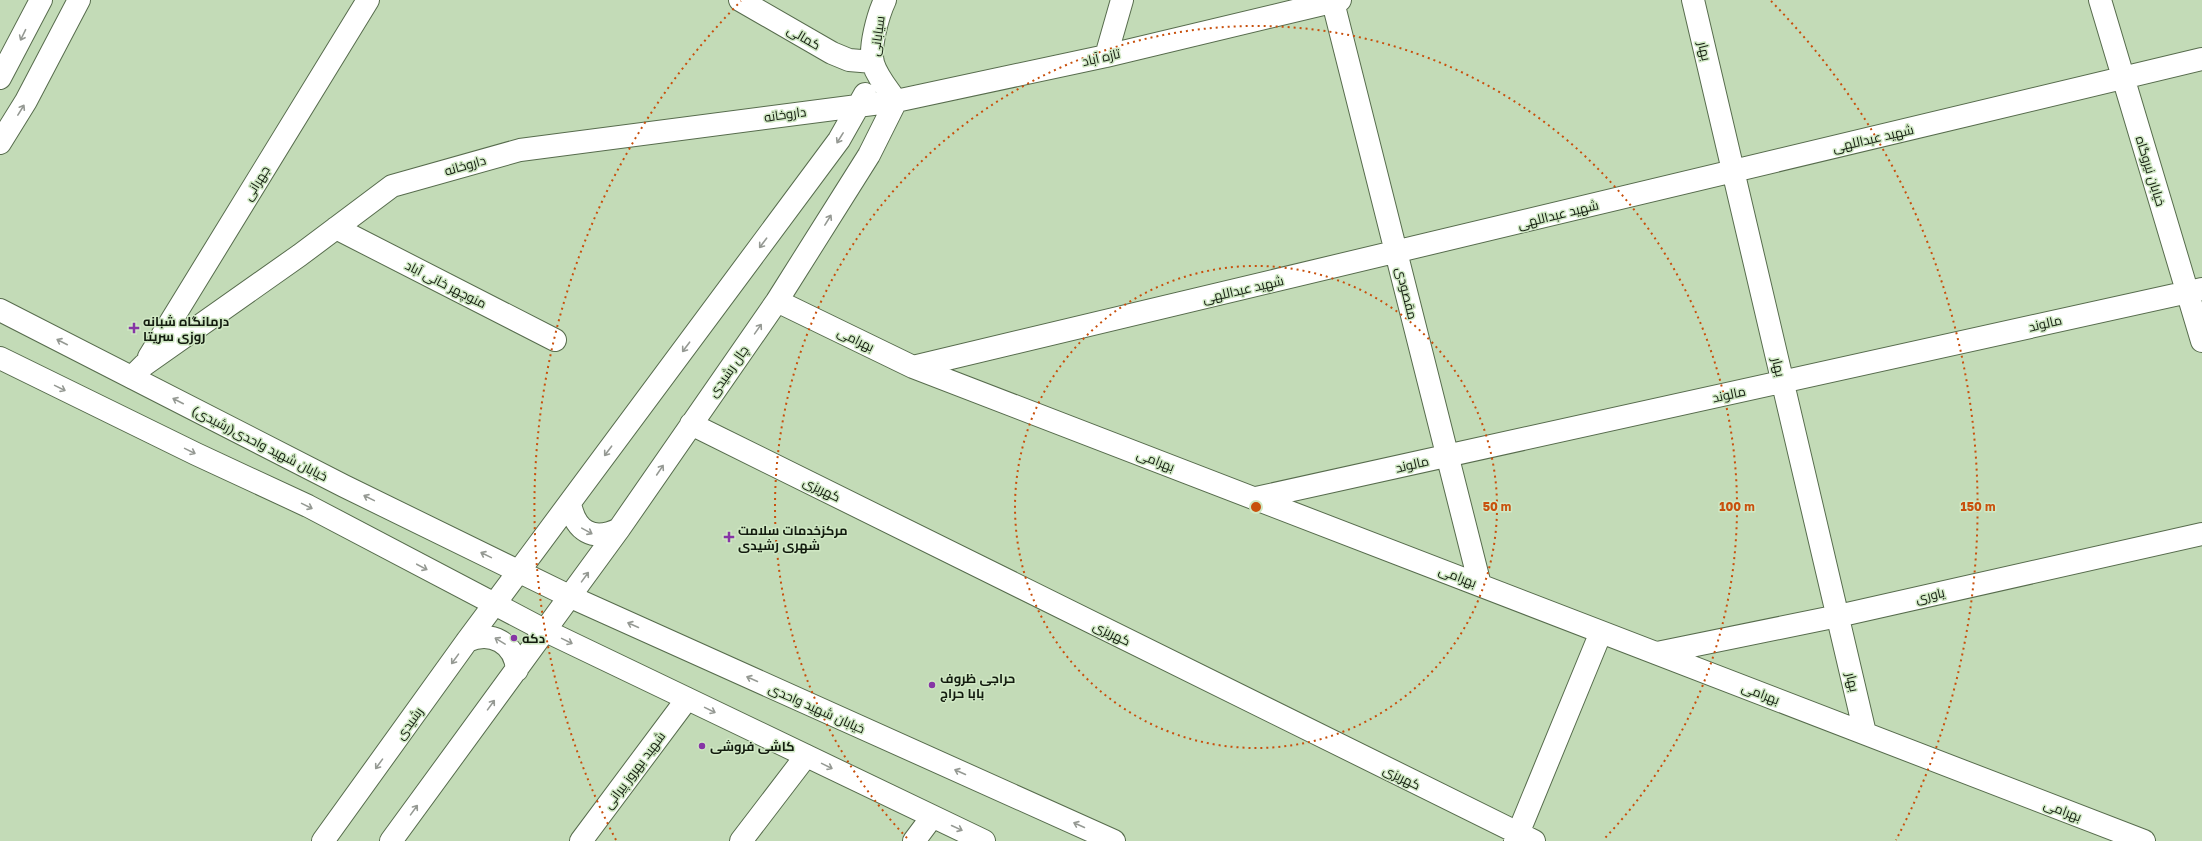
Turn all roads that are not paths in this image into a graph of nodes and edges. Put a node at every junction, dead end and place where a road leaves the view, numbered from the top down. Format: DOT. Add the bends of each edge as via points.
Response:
graph roads {
  1 [pos="41,0"];
  2 [pos="79,0"];
  3 [pos="368,0"];
  4 [pos="740,0"];
  5 [pos="885,0"];
  6 [pos="1122,0"];
  7 [pos="1693,0"];
  8 [pos="2100,0"];
  9 [pos="1337,1"];
  10 [pos="1106,56"];
  11 [pos="2202,59"];
  12 [pos="3,64"];
  13 [pos="875,67"];
  14 [pos="2123,78"];
  15 [pos="896,101"];
  16 [pos="860,104"];
  17 [pos="0,143"];
  18 [pos="1733,171"];
  19 [pos="336,228"];
  20 [pos="1396,252"];
  21 [pos="2195,290"];
  22 [pos="777,301"];
  23 [pos="0,310"];
  24 [pos="556,340"];
  25 [pos="2202,341"];
  26 [pos="0,358"];
  27 [pos="913,367"];
  28 [pos="138,371"];
  29 [pos="1783,382"];
  30 [pos="691,424"];
  31 [pos="1448,456"];
  32 [pos="1256,498"];
  33 [pos="570,503"];
  34 [pos="619,529"];
  35 [pos="2202,534"];
  36 [pos="521,572"];
  37 [pos="1480,585"];
  38 [pos="570,597"];
  39 [pos="495,605"];
  40 [pos="1838,616"];
  41 [pos="546,631"];
  42 [pos="1601,632"];
  43 [pos="467,642"];
  44 [pos="1657,653"];
  45 [pos="516,670"];
  46 [pos="686,699"];
  47 [pos="1865,733"];
  48 [pos="806,756"];
  49 [pos="932,817"];
  50 [pos="1522,839"];
  51 [pos="323,841"];
  52 [pos="391,841"];
  53 [pos="581,841"];
  54 [pos="741,841"];
  55 [pos="914,841"];
  56 [pos="984,841"];
  57 [pos="1114,841"];
  58 [pos="2144,841"];
  1 -- 12 [label="street, one-way"];
  17 -- 2 [label="street, one-way" via="26,101"];
  3 -- 28 [label="street, جهرانی"];
  4 -- 13 [label="street, کمالی" via="832,53"];
  5 -- 13 [label="street, سیابانی" via="879,13 873,48"];
  6 -- 10 [label="street"];
  7 -- 18 [label="street, بهار"];
  8 -- 14 [label="street, خیابان نیروگاه"];
  9 -- 10 [label="street, تازه آباد"];
  9 -- 20 [label="street, مقصودی"];
  10 -- 15 [label="street, تازه آباد"];
  11 -- 14 [label="street, شهید عبداللهی"];
  13 -- 15 [label="street, سیابانی"];
  13 -- 16 [label="street, سیابانی"];
  14 -- 18 [label="street, شهید عبداللهی"];
  14 -- 21 [label="street, خیابان نیروگاه"];
  15 -- 16 [label="street, تازه آباد"];
  22 -- 15 [label="street, چال رشیدی, one-way" via="869,155"];
  16 -- 19 [label="street, داروخانه" via="520,150 392,186"];
  16 -- 33 [label="street, one-way" via="839,140"];
  18 -- 20 [label="street, شهید عبداللهی"];
  18 -- 29 [label="street, بهار"];
  19 -- 24 [label="street, منوچهر خانی آباد"];
  19 -- 28 [label="street, داروخانه"];
  20 -- 27 [label="street, شهید عبداللهی"];
  20 -- 31 [label="street, مقصودی"];
  21 -- 25 [label="street, خیابان نیروگاه"];
  21 -- 29 [label="street, مالوند"];
  22 -- 27 [label="street, بهرامی"];
  30 -- 22 [label="street, چال رشیدی, one-way"];
  28 -- 23 [label="street, خیابان شهید واحدی(رشیدی), one-way"];
  26 -- 39 [label="street, one-way" via="308,506"];
  27 -- 32 [label="street, بهرامی"];
  36 -- 28 [label="street, خیابان شهید واحدی(رشیدی), one-way" via="344,486"];
  29 -- 31 [label="street, مالوند"];
  29 -- 40 [label="street, بهار"];
  34 -- 30 [label="street, چال رشیدی, one-way"];
  30 -- 50 [label="street, کهریزی"];
  31 -- 32 [label="street, مالوند"];
  31 -- 37 [label="street, مقصودی"];
  32 -- 37 [label="street, بهرامی"];
  33 -- 34 [label="street, one-way" via="577,524 586,532 597,535 609,534"];
  33 -- 36 [label="street"];
  38 -- 34 [label="street, چال رشیدی, one-way"];
  35 -- 40 [label="street, یاوری"];
  36 -- 38 [label="street, خیابان شهید واحدی"];
  36 -- 39 [label="street"];
  37 -- 42 [label="street, بهرامی"];
  38 -- 41 [label="street, چال رشیدی"];
  57 -- 38 [label="street, خیابان شهید واحدی, one-way"];
  39 -- 41 [label="street"];
  39 -- 43 [label="street, رشیدی"];
  40 -- 44 [label="street, یاوری"];
  40 -- 47 [label="street, بهار"];
  41 -- 45 [label="street"];
  41 -- 46 [label="street, one-way"];
  42 -- 44 [label="street, بهرامی"];
  42 -- 50 [label="street"];
  45 -- 43 [label="street, one-way" via="516,660 512,651 497,638 476,637"];
  43 -- 51 [label="street, رشیدی, one-way"];
  44 -- 47 [label="street, بهرامی"];
  52 -- 45 [label="street, one-way"];
  46 -- 48 [label="street, one-way"];
  46 -- 53 [label="street, شهید بهروز پیرانی"];
  47 -- 58 [label="street, بهرامی"];
  48 -- 49 [label="street, one-way"];
  48 -- 54 [label="street"];
  49 -- 55 [label="street"];
  49 -- 56 [label="street, one-way"];
}
